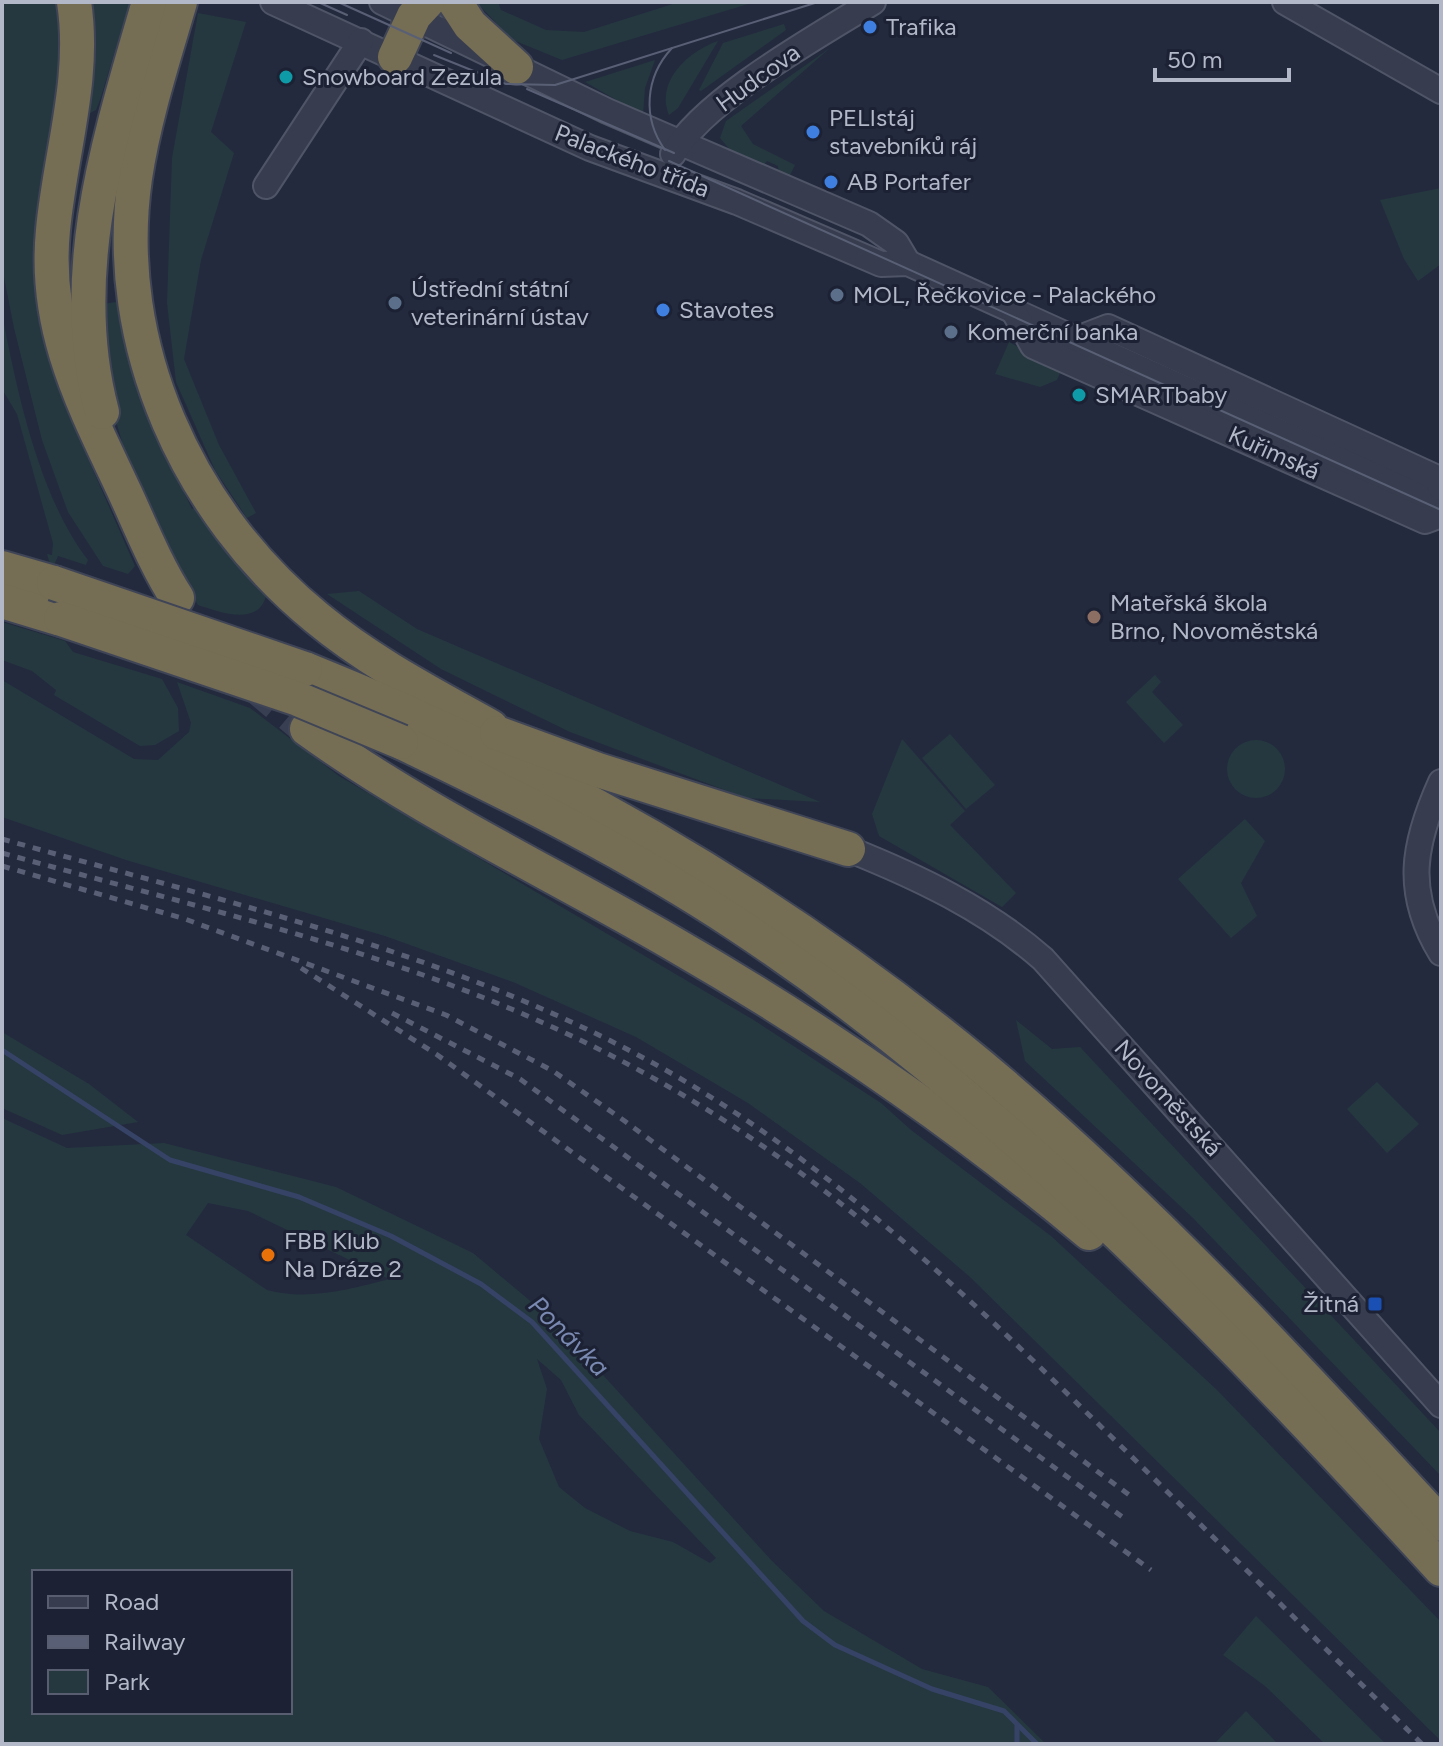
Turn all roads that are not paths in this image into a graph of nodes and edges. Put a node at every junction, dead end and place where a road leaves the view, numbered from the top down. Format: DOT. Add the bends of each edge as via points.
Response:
graph roads {
  1 [pos="74,2"];
  2 [pos="149,2"];
  3 [pos="180,2"];
  4 [pos="273,2"];
  5 [pos="382,2"];
  6 [pos="455,2"];
  7 [pos="873,2"];
  8 [pos="1285,2"];
  9 [pos="418,7"];
  10 [pos="361,41"];
  11 [pos="395,57"];
  12 [pos="516,67"];
  13 [pos="1441,91"];
  14 [pos="679,143"];
  15 [pos="663,173"];
  16 [pos="266,186"];
  17 [pos="908,263"];
  18 [pos="1013,310"];
  19 [pos="1077,339"];
  20 [pos="1441,488"];
  21 [pos="127,497"];
  22 [pos="1441,505"];
  23 [pos="1441,515"];
  24 [pos="2,568"];
  25 [pos="177,598"];
  26 [pos="2,601"];
  27 [pos="308,670"];
  28 [pos="307,729"];
  29 [pos="511,738"];
  30 [pos="1439,791"];
  31 [pos="848,849"];
  32 [pos="692,859"];
  33 [pos="1441,953"];
  34 [pos="1273,1388"];
  35 [pos="1441,1405"];
  36 [pos="1441,1524"];
  37 [pos="1441,1569"];
  1 -- 21 [label="highway" via="78,64 53,234 53,278 75,389"];
  2 -- 21 [label="highway" via="104,160 88,266 88,330 96,390"];
  3 -- 29 [label="highway" via="141,146 132,255 146,354 182,456 242,545 316,618 402,677"];
  4 -- 10 [label="street, Palackého třída"];
  5 -- 9 [label="street, Palackého třída"];
  6 -- 12 [label="highway" via="470,25"];
  7 -- 14 [label="street, Hudcova" via="759,77 696,123"];
  8 -- 13 [label="street"];
  9 -- 11 [label="highway"];
  9 -- 12 [label="street, Palackého třída"];
  10 -- 11 [label="street, Palackého třída"];
  10 -- 16 [label="street"];
  11 -- 15 [label="street, Palackého třída" via="590,148"];
  12 -- 14 [label="street, Palackého třída"];
  14 -- 15 [label="street, Hudcova"];
  14 -- 17 [label="street, Palackého třída" via="880,230"];
  15 -- 17 [label="street, Palackého třída" via="881,264"];
  17 -- 18 [label="street, Palackého třída"];
  18 -- 19 [label="street, Kuřimská"];
  18 -- 23 [label="street, Kuřimská" via="1033,346 1425,521"];
  19 -- 20 [label="street, Kuřimská" via="1108,327 1435,477"];
  19 -- 22 [label="street, Kuřimská"];
  21 -- 25 [label="highway"];
  24 -- 27 [label="highway, bridge"];
  26 -- 34 [label="highway, bridge" via="298,699 401,742 507,793 736,923 854,1006 1030,1150"];
  27 -- 29 [label="highway" via="403,693"];
  27 -- 32 [label="highway" via="460,735"];
  28 -- 34 [label="highway" via="416,801 692,954 848,1054 1002,1163"];
  29 -- 31 [label="highway"];
  29 -- 32 [label="highway" via="620,800"];
  30 -- 33 [label="street" via="1416,856 1415,893"];
  31 -- 35 [label="street, Novoměstská" via="942,891 1043,959"];
  32 -- 36 [label="highway" via="925,1021 1072,1146 1216,1284"];
  34 -- 37 [label="highway"];
}
